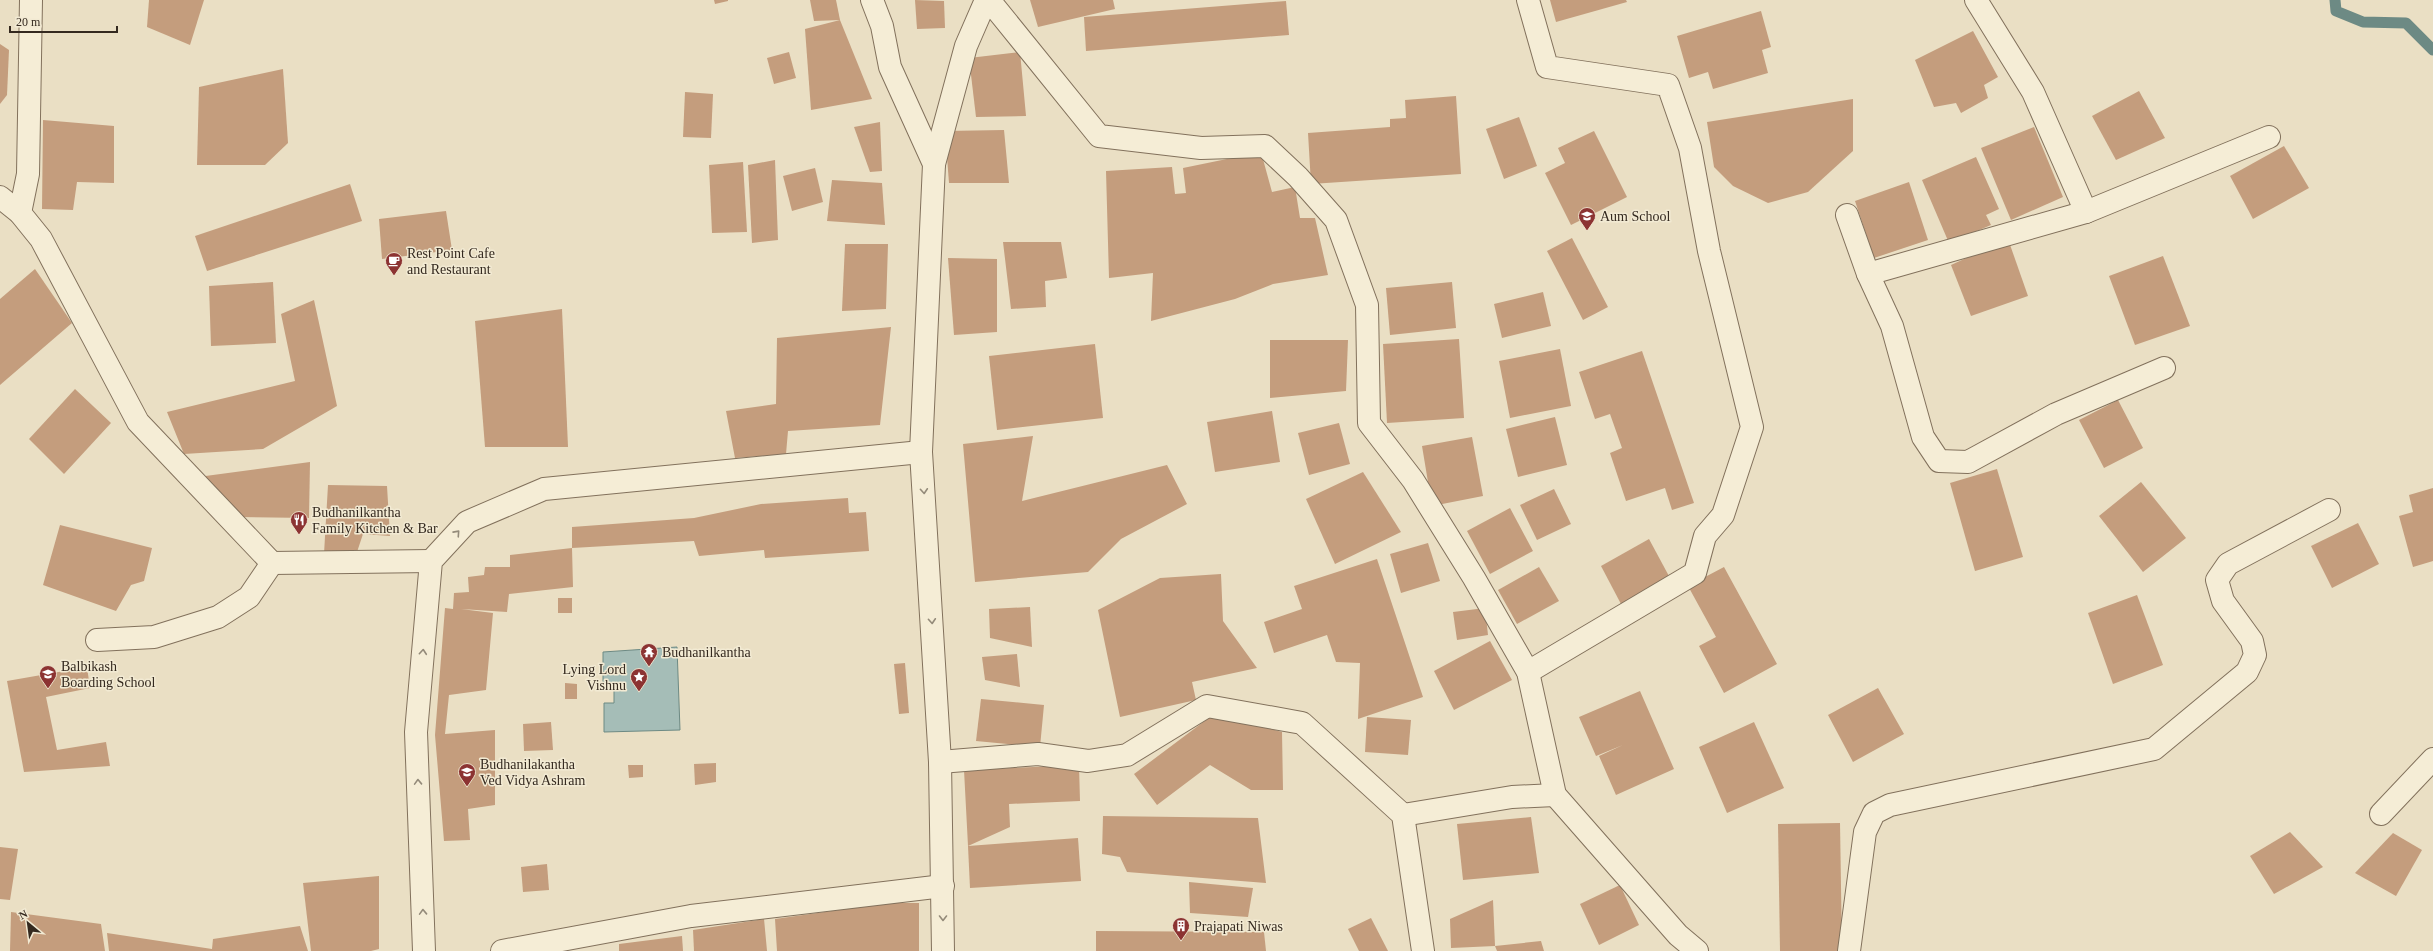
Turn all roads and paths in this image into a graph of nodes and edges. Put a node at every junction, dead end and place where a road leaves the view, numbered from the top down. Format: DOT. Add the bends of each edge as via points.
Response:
graph roads {
  1 [pos="31,0"];
  2 [pos="872,0"];
  3 [pos="987,0"];
  4 [pos="1528,0"];
  5 [pos="1976,0"];
  6 [pos="2269,137"];
  7 [pos="934,164"];
  8 [pos="0,197"];
  9 [pos="2086,212"];
  10 [pos="20,213"];
  11 [pos="1847,214"];
  12 [pos="1868,274"];
  13 [pos="2164,368"];
  14 [pos="922,452"];
  15 [pos="2329,510"];
  16 [pos="431,561"];
  17 [pos="272,563"];
  18 [pos="97,640"];
  19 [pos="1528,672"];
  20 [pos="2433,759"];
  21 [pos="940,762"];
  22 [pos="1555,795"];
  23 [pos="2381,814"];
  24 [pos="1404,815"];
  25 [pos="943,886"];
  26 [pos="424,951"];
  27 [pos="502,951"];
  28 [pos="943,951"];
  29 [pos="1423,951"];
  30 [pos="1697,951"];
  31 [pos="1849,951"];
  1 -- 10 [label="street" via="28,174"];
  2 -- 7 [label="street" via="882,26 890,67"];
  3 -- 7 [label="street" via="966,46"];
  3 -- 19 [label="street" via="1099,136 1201,148 1265,146 1298,177 1336,220 1367,305 1370,423 1413,480"];
  4 -- 19 [label="street" via="1548,67 1668,85 1690,148 1709,251 1752,427 1723,515 1705,536 1695,573"];
  5 -- 9 [label="street" via="2033,92"];
  6 -- 9 [label="street"];
  7 -- 14 [label="street"];
  8 -- 10 [label="street"];
  9 -- 12 [label="street"];
  10 -- 17 [label="street" via="41,239 138,422"];
  11 -- 12 [label="street"];
  12 -- 13 [label="street" via="1892,326 1923,437 1939,461 1968,462 2056,414"];
  16 -- 14 [label="street, one-way" via="467,522 544,489"];
  14 -- 21 [label="street, one-way"];
  15 -- 31 [label="street" via="2228,564 2217,580 2223,602 2252,641 2255,655 2247,672 2154,749 1890,805 1874,813 1865,832"];
  16 -- 17 [label="street"];
  26 -- 16 [label="street, one-way" via="416,732"];
  17 -- 18 [label="street" via="249,597 218,618 154,637"];
  19 -- 22 [label="street"];
  20 -- 23 [label="street"];
  21 -- 24 [label="street" via="1038,754 1088,761 1127,756 1207,706 1302,723"];
  21 -- 25 [label="street"];
  22 -- 24 [label="street" via="1512,798"];
  22 -- 30 [label="street" via="1678,935"];
  24 -- 29 [label="street"];
  25 -- 27 [label="street" via="690,916"];
  25 -- 28 [label="street, one-way"];
}
